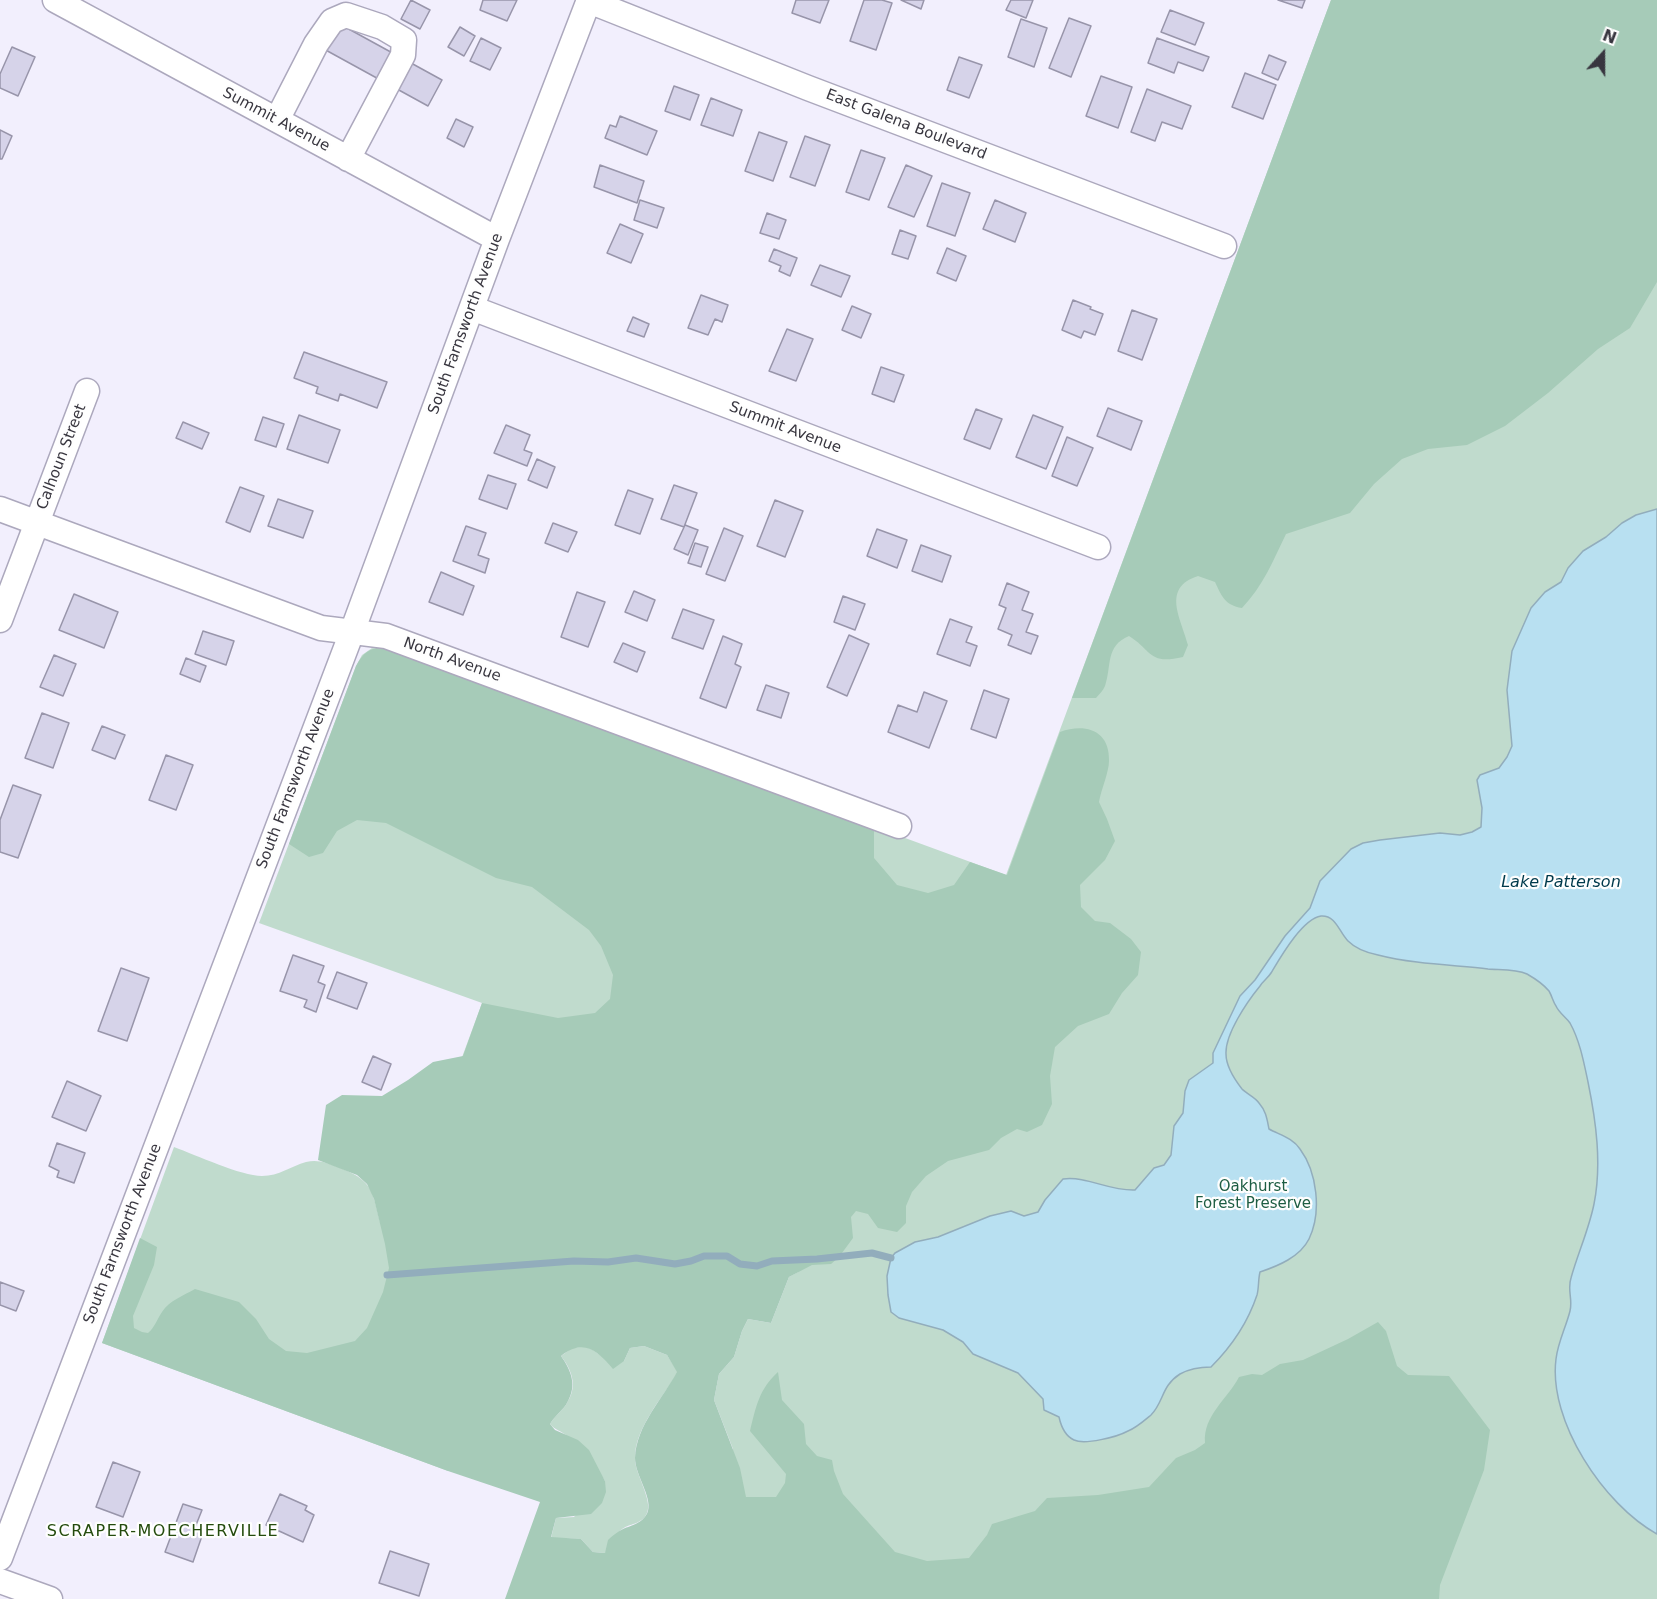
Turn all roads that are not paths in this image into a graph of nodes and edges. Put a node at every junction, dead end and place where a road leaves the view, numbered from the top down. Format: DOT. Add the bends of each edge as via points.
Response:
graph roads {
  1 [pos="55,0"];
  2 [pos="589,1"];
  3 [pos="277,120"];
  4 [pos="348,159"];
  5 [pos="497,239"];
  6 [pos="1224,246"];
  7 [pos="472,308"];
  8 [pos="87,391"];
  9 [pos="0,509"];
  10 [pos="36,523"];
  11 [pos="1098,547"];
  12 [pos="0,620"];
  13 [pos="352,632"];
  14 [pos="899,826"];
  15 [pos="0,1558"];
  16 [pos="0,1581"];
  17 [pos="50,1599"];
  1 -- 3 [label="street, Summit Avenue"];
  2 -- 5 [label="street, South Farnsworth Avenue"];
  2 -- 6 [label="street, East Galena Boulevard"];
  3 -- 4 [label="street, Summit Avenue"];
  3 -- 4 [label="street" via="332,21 345,15 382,27 404,40 404,55"];
  4 -- 5 [label="street, Summit Avenue"];
  5 -- 7 [label="street, South Farnsworth Avenue"];
  7 -- 11 [label="street, Summit Avenue"];
  7 -- 13 [label="street, South Farnsworth Avenue"];
  8 -- 10 [label="street, Calhoun Street"];
  9 -- 10 [label="street, North Avenue"];
  10 -- 12 [label="street, Calhoun Street"];
  10 -- 13 [label="street, North Avenue" via="321,628"];
  13 -- 14 [label="street, North Avenue" via="386,636"];
  13 -- 15 [label="street, South Farnsworth Avenue"];
  16 -- 17 [label="street"];
}
